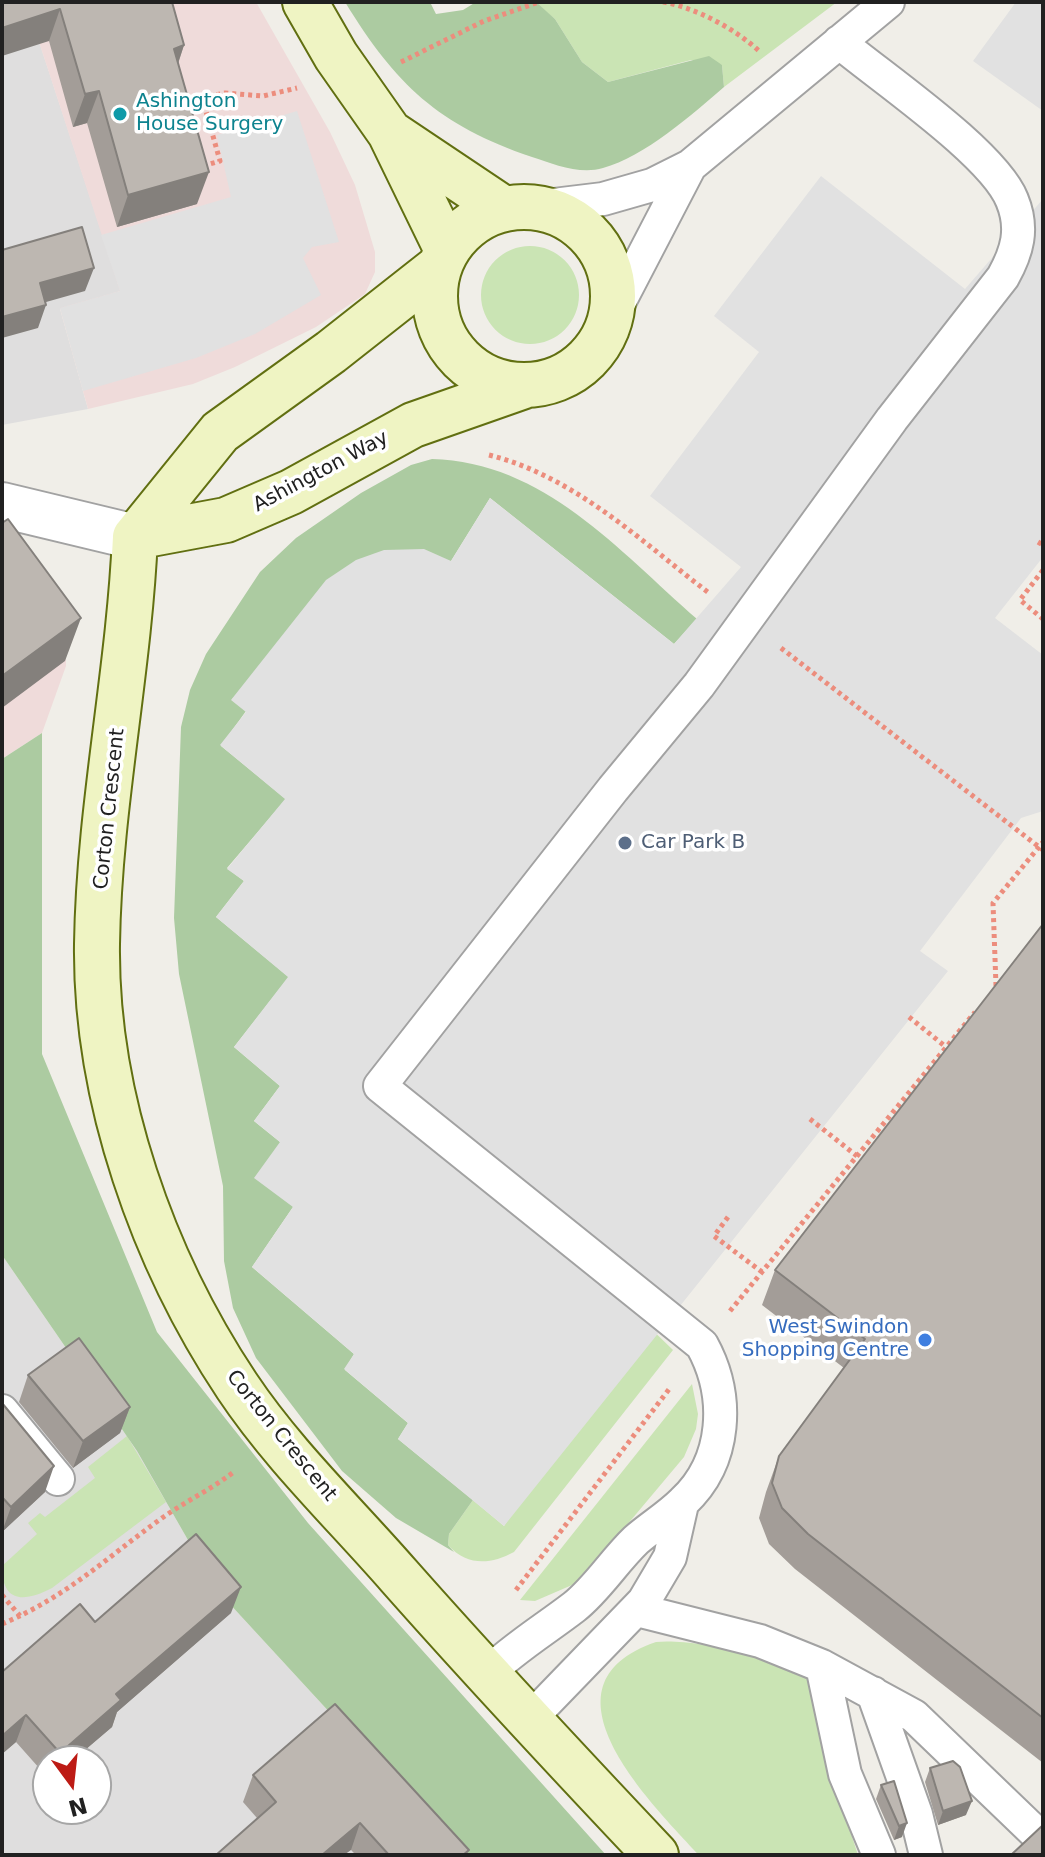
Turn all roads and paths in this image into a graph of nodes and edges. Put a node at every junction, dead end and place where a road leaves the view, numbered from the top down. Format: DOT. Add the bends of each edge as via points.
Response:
graph roads {
  1 [pos="305,2"];
  2 [pos="539,2"];
  3 [pos="663,2"];
  4 [pos="888,2"];
  5 [pos="839,42"];
  6 [pos="792,81"];
  7 [pos="356,85"];
  8 [pos="303,86"];
  9 [pos="202,97"];
  10 [pos="179,103"];
  11 [pos="390,133"];
  12 [pos="197,163"];
  13 [pos="690,166"];
  14 [pos="1012,200"];
  15 [pos="521,208"];
  16 [pos="1043,212"];
  17 [pos="443,259"];
  18 [pos="612,316"];
  19 [pos="527,385"];
  20 [pos="481,453"];
  21 [pos="2,505"];
  22 [pos="135,537"];
  23 [pos="1043,570"];
  24 [pos="1043,619"];
  25 [pos="744,620"];
  26 [pos="1042,846"];
  27 [pos="990,993"];
  28 [pos="981,1004"];
  29 [pos="909,1017"];
  30 [pos="946,1047"];
  31 [pos="810,1119"];
  32 [pos="857,1156"];
  33 [pos="728,1217"];
  34 [pos="762,1272"];
  35 [pos="702,1345"];
  36 [pos="2,1411"];
  37 [pos="278,1439"];
  38 [pos="58,1479"];
  39 [pos="682,1504"];
  40 [pos="515,1591"];
  41 [pos="2,1595"];
  42 [pos="637,1610"];
  43 [pos="20,1616"];
  44 [pos="2,1624"];
  45 [pos="822,1666"];
  46 [pos="487,1674"];
  47 [pos="873,1693"];
  48 [pos="529,1720"];
  49 [pos="1043,1840"];
  50 [pos="656,1855"];
  51 [pos="879,1855"];
  52 [pos="926,1855"];
  1 -- 7 [label="street"];
  2 -- 7 [label="path" via="484,21"];
  3 -- 6 [label="path" via="721,25"];
  4 -- 5 [label="lane"];
  5 -- 6 [label="lane"];
  5 -- 14 [label="lane" via="982,159"];
  6 -- 13 [label="lane"];
  7 -- 11 [label="street"];
  8 -- 9 [label="path" via="263,96"];
  9 -- 10 [label="path"];
  9 -- 12 [label="path" via="220,161 198,168"];
  11 -- 15 [label="street"];
  11 -- 17 [label="street"];
  13 -- 15 [label="lane" via="652,185 603,199"];
  13 -- 18 [label="lane"];
  14 -- 16 [label="lane"];
  14 -- 25 [label="lane" via="1019,238 1003,277"];
  15 -- 17 [label="street" via="471,224"];
  15 -- 18 [label="street" via="561,214 582,227 610,267"];
  17 -- 19 [label="street" via="435,304 451,348 472,369 498,381"];
  17 -- 22 [label="street" via="331,352 220,432"];
  18 -- 19 [label="street" via="582,365 556,380"];
  19 -- 22 [label="street, Ashington Way" via="413,425 291,492 226,520"];
  20 -- 25 [label="path" via="545,475 588,501"];
  21 -- 22 [label="street"];
  22 -- 37 [label="street, Corton Crescent" via="97,945 112,1088 137,1179 168,1261 206,1338"];
  23 -- 24 [label="path" via="1020,600"];
  25 -- 26 [label="path"];
  25 -- 35 [label="lane" via="699,685 380,1086"];
  26 -- 27 [label="path" via="993,903 999,983"];
  28 -- 30 [label="path"];
  29 -- 30 [label="path"];
  30 -- 32 [label="path"];
  31 -- 32 [label="path"];
  32 -- 34 [label="path"];
  33 -- 34 [label="path" via="714,1236"];
  34 -- 35 [label="path"];
  35 -- 39 [label="lane" via="716,1377 720,1428 708,1469"];
  35 -- 40 [label="path"];
  36 -- 38 [label="lane"];
  37 -- 43 [label="path" via="163,1517 73,1588"];
  37 -- 46 [label="street, Corton Crescent"];
  39 -- 42 [label="lane" via="670,1557"];
  39 -- 46 [label="lane" via="636,1540 575,1606"];
  41 -- 43 [label="path"];
  42 -- 45 [label="lane" via="760,1641"];
  42 -- 48 [label="lane"];
  43 -- 44 [label="path"];
  45 -- 47 [label="lane"];
  45 -- 51 [label="lane" via="845,1774"];
  46 -- 48 [label="street, Corton Crescent"];
  47 -- 49 [label="lane" via="914,1716"];
  47 -- 52 [label="lane"];
  48 -- 50 [label="street, Corton Crescent"];
}
